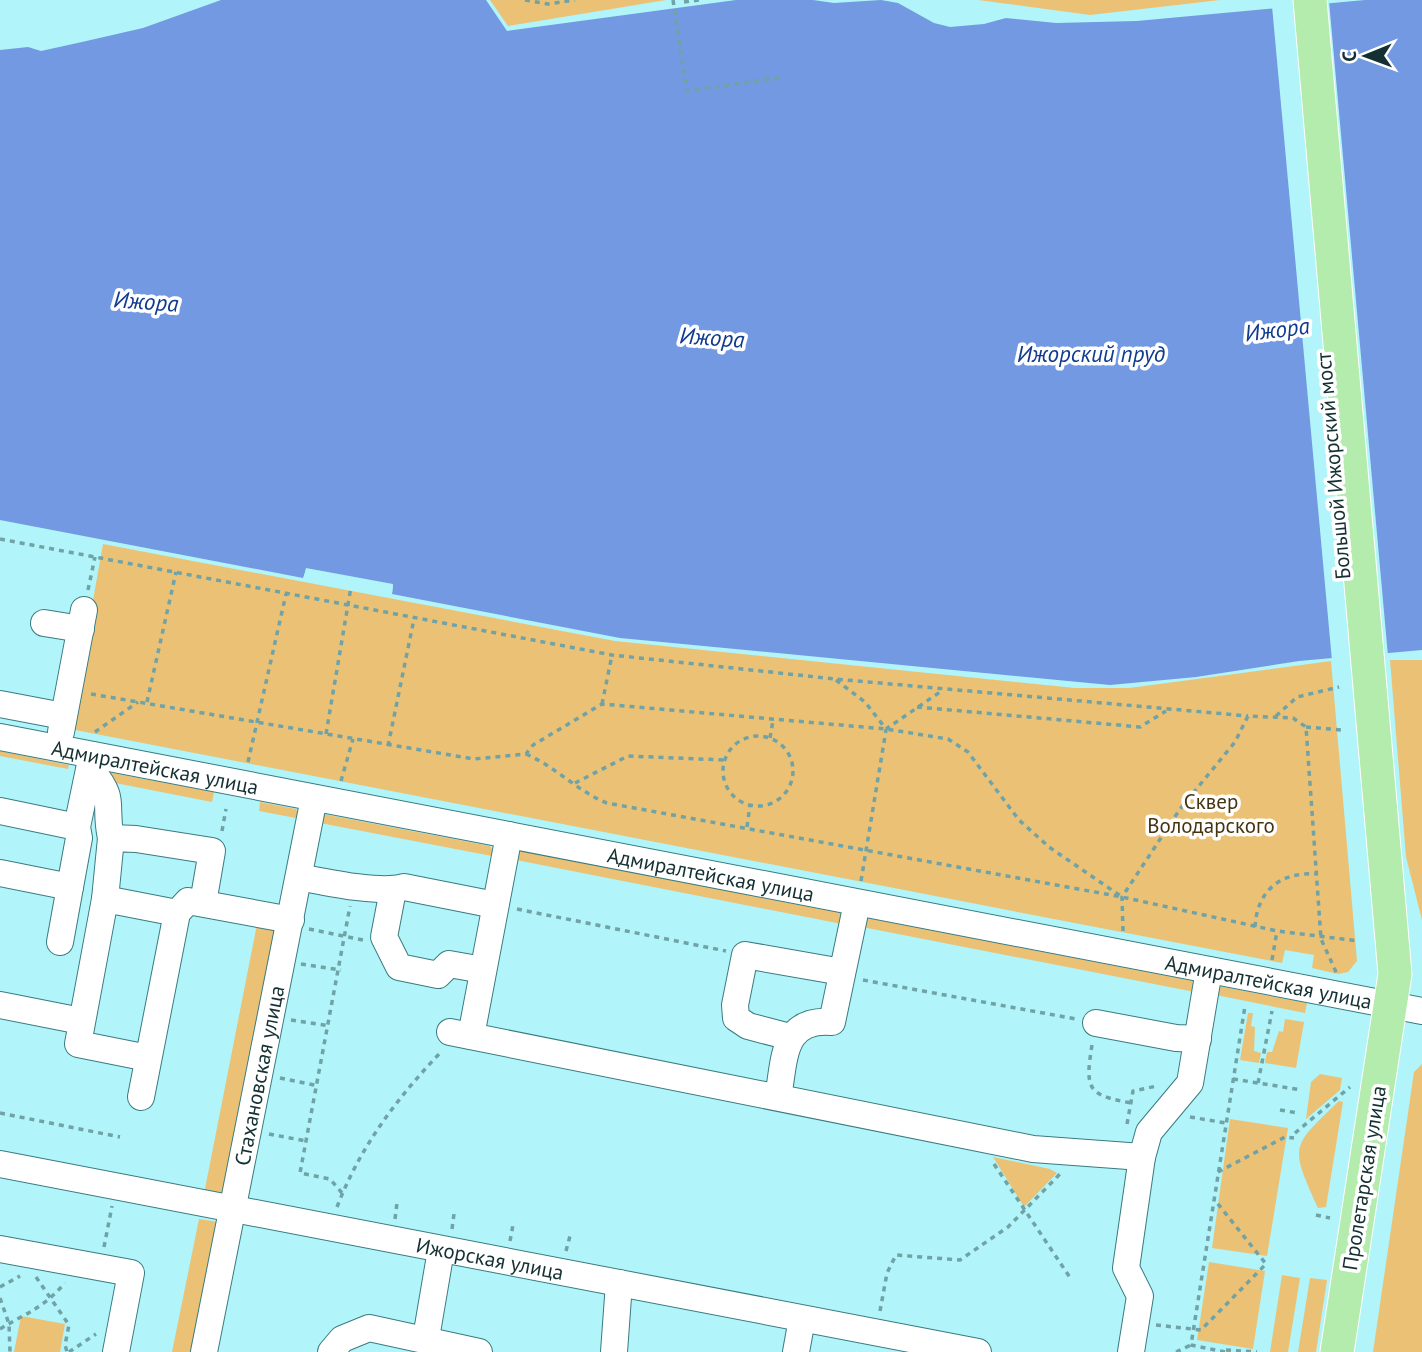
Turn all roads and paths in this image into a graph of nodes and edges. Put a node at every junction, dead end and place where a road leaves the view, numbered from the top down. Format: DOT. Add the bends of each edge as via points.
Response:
graph roads {
  1 [pos="525,0"];
  2 [pos="575,0"];
  3 [pos="673,0"];
  4 [pos="699,0"];
  5 [pos="1290,0"];
  6 [pos="1310,0"];
  7 [pos="684,2"];
  8 [pos="779,78"];
  9 [pos="0,539"];
  10 [pos="95,556"];
  11 [pos="176,572"];
  12 [pos="352,587"];
  13 [pos="286,594"];
  14 [pos="348,606"];
  15 [pos="83,619"];
  16 [pos="414,619"];
  17 [pos="44,623"];
  18 [pos="612,655"];
  19 [pos="835,679"];
  20 [pos="1354,683"];
  21 [pos="944,689"];
  22 [pos="69,690"];
  23 [pos="139,701"];
  24 [pos="147,702"];
  25 [pos="0,704"];
  26 [pos="602,704"];
  27 [pos="917,707"];
  28 [pos="1168,710"];
  29 [pos="1248,716"];
  30 [pos="1276,716"];
  31 [pos="773,720"];
  32 [pos="260,722"];
  33 [pos="1306,727"];
  34 [pos="886,729"];
  35 [pos="1342,730"];
  36 [pos="326,734"];
  37 [pos="0,737"];
  38 [pos="769,738"];
  39 [pos="353,739"];
  40 [pos="388,746"];
  41 [pos="90,753"];
  42 [pos="526,754"];
  43 [pos="724,761"];
  44 [pos="247,768"];
  45 [pos="575,783"];
  46 [pos="340,786"];
  47 [pos="313,798"];
  48 [pos="750,805"];
  49 [pos="0,811"];
  50 [pos="77,827"];
  51 [pos="747,828"];
  52 [pos="509,835"];
  53 [pos="111,838"];
  54 [pos="865,851"];
  55 [pos="0,873"];
  56 [pos="1315,874"];
  57 [pos="299,877"];
  58 [pos="70,887"];
  59 [pos="354,887"];
  60 [pos="393,890"];
  61 [pos="859,895"];
  62 [pos="1122,897"];
  63 [pos="105,899"];
  64 [pos="203,903"];
  65 [pos="495,905"];
  66 [pos="177,913"];
  67 [pos="290,923"];
  68 [pos="1255,927"];
  69 [pos="1277,931"];
  70 [pos="344,936"];
  71 [pos="1123,937"];
  72 [pos="1321,939"];
  73 [pos="1360,941"];
  74 [pos="60,942"];
  75 [pos="745,955"];
  76 [pos="283,961"];
  77 [pos="1272,962"];
  78 [pos="339,970"];
  79 [pos="483,970"];
  80 [pos="1209,970"];
  81 [pos="842,972"];
  82 [pos="1339,979"];
  83 [pos="1388,1004"];
  84 [pos="0,1005"];
  85 [pos="1245,1006"];
  86 [pos="1272,1011"];
  87 [pos="1422,1012"];
  88 [pos="272,1017"];
  89 [pos="81,1021"];
  90 [pos="1096,1023"];
  91 [pos="329,1026"];
  92 [pos="460,1034"];
  93 [pos="790,1037"];
  94 [pos="1198,1039"];
  95 [pos="148,1058"];
  96 [pos="261,1074"];
  97 [pos="1233,1079"];
  98 [pos="1258,1083"];
  99 [pos="317,1086"];
  100 [pos="1350,1087"];
  101 [pos="1302,1090"];
  102 [pos="141,1097"];
  103 [pos="778,1097"];
  104 [pos="1131,1103"];
  105 [pos="1280,1110"];
  106 [pos="1162,1113"];
  107 [pos="1298,1113"];
  108 [pos="0,1114"];
  109 [pos="1226,1123"];
  110 [pos="249,1131"];
  111 [pos="976,1136"];
  112 [pos="120,1137"];
  113 [pos="307,1141"];
  114 [pos="1065,1151"];
  115 [pos="1142,1157"];
  116 [pos="0,1164"];
  117 [pos="1219,1172"];
  118 [pos="342,1193"];
  119 [pos="114,1197"];
  120 [pos="1214,1199"];
  121 [pos="234,1210"];
  122 [pos="1024,1211"];
  123 [pos="1315,1215"];
  124 [pos="1330,1218"];
  125 [pos="328,1228"];
  126 [pos="0,1249"];
  127 [pos="442,1250"];
  128 [pos="89,1265"];
  129 [pos="1071,1279"];
  130 [pos="619,1283"];
  131 [pos="0,1287"];
  132 [pos="0,1298"];
  133 [pos="51,1299"];
  134 [pos="802,1319"];
  135 [pos="1136,1322"];
  136 [pos="122,1323"];
  137 [pos="9,1324"];
  138 [pos="0,1329"];
  139 [pos="1193,1329"];
  140 [pos="866,1330"];
  141 [pos="426,1338"];
  142 [pos="1191,1345"];
  143 [pos="619,1351"];
  144 [pos="1225,1351"];
  145 [pos="10,1352"];
  146 [pos="68,1352"];
  147 [pos="116,1352"];
  148 [pos="204,1352"];
  149 [pos="331,1352"];
  150 [pos="479,1352"];
  151 [pos="796,1352"];
  152 [pos="978,1352"];
  153 [pos="1132,1352"];
  154 [pos="1176,1352"];
  155 [pos="1257,1352"];
  156 [pos="1337,1352"];
  1 -- 2 [label="path" via="548,4"];
  3 -- 8 [label="path" via="687,91"];
  4 -- 7 [label="path"];
  5 -- 20 [label="main road, Большой Ижорский мост"];
  6 -- 20 [label="main road, Большой Ижорский мост"];
  9 -- 10 [label="path"];
  10 -- 11 [label="path"];
  10 -- 15 [label="path"];
  11 -- 13 [label="path"];
  11 -- 24 [label="path"];
  12 -- 14 [label="path"];
  13 -- 14 [label="path"];
  13 -- 32 [label="path"];
  14 -- 16 [label="path"];
  14 -- 36 [label="path"];
  15 -- 17 [label="street"];
  15 -- 22 [label="street"];
  16 -- 18 [label="path"];
  16 -- 40 [label="path"];
  18 -- 19 [label="path"];
  18 -- 26 [label="path"];
  19 -- 21 [label="path"];
  19 -- 34 [label="path" via="865,702"];
  20 -- 30 [label="path" via="1297,697"];
  20 -- 83 [label="main road, Пролетарская улица" via="1395,974"];
  21 -- 27 [label="path"];
  21 -- 28 [label="path"];
  22 -- 23 [label="path"];
  22 -- 25 [label="street" via="62,724"];
  23 -- 24 [label="path"];
  23 -- 41 [label="path"];
  24 -- 32 [label="path"];
  26 -- 31 [label="path"];
  26 -- 42 [label="path" via="533,745"];
  27 -- 28 [label="path" via="1140,727"];
  27 -- 34 [label="path"];
  28 -- 29 [label="path"];
  29 -- 30 [label="path"];
  29 -- 62 [label="path" via="1235,742 1180,809"];
  30 -- 33 [label="path"];
  31 -- 34 [label="path"];
  31 -- 38 [label="path"];
  32 -- 36 [label="path"];
  32 -- 44 [label="path"];
  33 -- 35 [label="path"];
  33 -- 56 [label="path"];
  34 -- 54 [label="path"];
  34 -- 62 [label="path" via="959,744 1019,820 1049,847"];
  36 -- 39 [label="path"];
  37 -- 41 [label="street, Адмиралтейская улица"];
  38 -- 43 [label="path" via="737,742"];
  38 -- 48 [label="path" via="787,752 793,775 783,795 773,802"];
  39 -- 40 [label="path"];
  39 -- 46 [label="path"];
  40 -- 42 [label="path" via="474,759"];
  41 -- 47 [label="street, Адмиралтейская улица"];
  41 -- 50 [label="street"];
  41 -- 53 [label="street" via="111,801"];
  42 -- 45 [label="path"];
  43 -- 45 [label="path" via="628,756"];
  43 -- 48 [label="path" via="725,783 731,793"];
  45 -- 51 [label="path" via="607,803"];
  47 -- 52 [label="street, Адмиралтейская улица"];
  47 -- 57 [label="street, Стахановская улица"];
  48 -- 51 [label="path"];
  49 -- 50 [label="street"];
  50 -- 58 [label="street"];
  51 -- 54 [label="path"];
  52 -- 61 [label="street, Адмиралтейская улица"];
  52 -- 65 [label="street"];
  53 -- 63 [label="street"];
  53 -- 64 [label="street" via="212,851"];
  54 -- 61 [label="path"];
  54 -- 62 [label="path"];
  55 -- 58 [label="street"];
  56 -- 68 [label="path" via="1299,873 1272,885 1256,911"];
  56 -- 72 [label="path"];
  57 -- 59 [label="street"];
  57 -- 67 [label="street, Стахановская улица"];
  58 -- 74 [label="street"];
  59 -- 60 [label="street"];
  59 -- 70 [label="path"];
  60 -- 65 [label="street" via="404,887"];
  60 -- 79 [label="street" via="384,937 399,967 438,975 449,964"];
  61 -- 80 [label="street, Адмиралтейская улица"];
  61 -- 81 [label="street"];
  62 -- 68 [label="path"];
  62 -- 71 [label="path"];
  63 -- 66 [label="street"];
  63 -- 89 [label="street"];
  64 -- 66 [label="street" via="188,901"];
  64 -- 67 [label="street"];
  65 -- 75 [label="path"];
  65 -- 79 [label="street"];
  66 -- 95 [label="street" via="161,944"];
  67 -- 70 [label="path"];
  67 -- 76 [label="street, Стахановская улица"];
  68 -- 69 [label="path"];
  69 -- 72 [label="path"];
  69 -- 77 [label="path"];
  70 -- 78 [label="path"];
  72 -- 73 [label="path"];
  72 -- 82 [label="path"];
  75 -- 81 [label="street"];
  75 -- 93 [label="street" via="736,1018 748,1026"];
  76 -- 78 [label="path"];
  76 -- 88 [label="street, Стахановская улица"];
  78 -- 91 [label="path"];
  79 -- 92 [label="street"];
  80 -- 83 [label="street, Адмиралтейская улица"];
  80 -- 94 [label="street"];
  81 -- 90 [label="path" via="849,978"];
  81 -- 93 [label="street" via="832,1022 821,1021"];
  83 -- 87 [label="street, Адмиралтейская улица"];
  83 -- 156 [label="main road, Пролетарская улица"];
  84 -- 89 [label="street"];
  85 -- 97 [label="path"];
  86 -- 98 [label="path"];
  88 -- 91 [label="path"];
  88 -- 96 [label="street, Стахановская улица"];
  89 -- 95 [label="street" via="78,1044"];
  90 -- 94 [label="street"];
  90 -- 104 [label="path" via="1088,1069 1091,1089 1098,1097"];
  91 -- 99 [label="path"];
  92 -- 103 [label="street"];
  92 -- 118 [label="path" via="408,1087 370,1139"];
  93 -- 103 [label="street"];
  94 -- 106 [label="street" via="1190,1083"];
  95 -- 102 [label="street"];
  96 -- 99 [label="path"];
  96 -- 110 [label="street, Стахановская улица"];
  97 -- 98 [label="path"];
  97 -- 109 [label="path"];
  98 -- 101 [label="path"];
  99 -- 113 [label="path"];
  100 -- 117 [label="path" via="1294,1136"];
  103 -- 111 [label="street"];
  105 -- 107 [label="path"];
  106 -- 109 [label="path"];
  106 -- 115 [label="street" via="1149,1132"];
  108 -- 112 [label="path"];
  109 -- 117 [label="path"];
  110 -- 113 [label="path"];
  110 -- 121 [label="street, Стахановская улица"];
  111 -- 114 [label="street"];
  111 -- 122 [label="path"];
  113 -- 118 [label="path" via="300,1173 330,1179"];
  114 -- 115 [label="street"];
  114 -- 122 [label="path" via="1063,1171"];
  115 -- 135 [label="street" via="1126,1268 1140,1296"];
  116 -- 121 [label="street, Ижорская улица"];
  117 -- 120 [label="path"];
  118 -- 125 [label="path"];
  119 -- 128 [label="path"];
  120 -- 139 [label="path"];
  120 -- 139 [label="path" via="1266,1265 1201,1330"];
  121 -- 125 [label="street, Ижорская улица"];
  121 -- 148 [label="street, Стахановская улица"];
  122 -- 129 [label="path"];
  122 -- 140 [label="path" via="960,1259 896,1255 887,1273 880,1315"];
  123 -- 124 [label="path"];
  125 -- 127 [label="street, Ижорская улица"];
  126 -- 128 [label="street"];
  127 -- 130 [label="street, Ижорская улица"];
  127 -- 141 [label="street"];
  128 -- 133 [label="path" via="76,1271"];
  128 -- 136 [label="street" via="131,1273"];
  130 -- 134 [label="street, Ижорская улица"];
  130 -- 143 [label="street"];
  131 -- 133 [label="path" via="31,1270"];
  132 -- 137 [label="path"];
  133 -- 137 [label="path"];
  133 -- 146 [label="path" via="69,1325"];
  134 -- 140 [label="street, Ижорская улица"];
  134 -- 151 [label="street"];
  135 -- 139 [label="path"];
  135 -- 153 [label="street"];
  136 -- 146 [label="path" via="114,1323"];
  136 -- 147 [label="street"];
  137 -- 138 [label="path"];
  137 -- 145 [label="path"];
  139 -- 142 [label="path"];
  140 -- 152 [label="street, Ижорская улица"];
  141 -- 149 [label="street" via="369,1328 342,1339"];
  141 -- 150 [label="street"];
  142 -- 144 [label="path"];
  142 -- 154 [label="path"];
  144 -- 155 [label="path"];
}
